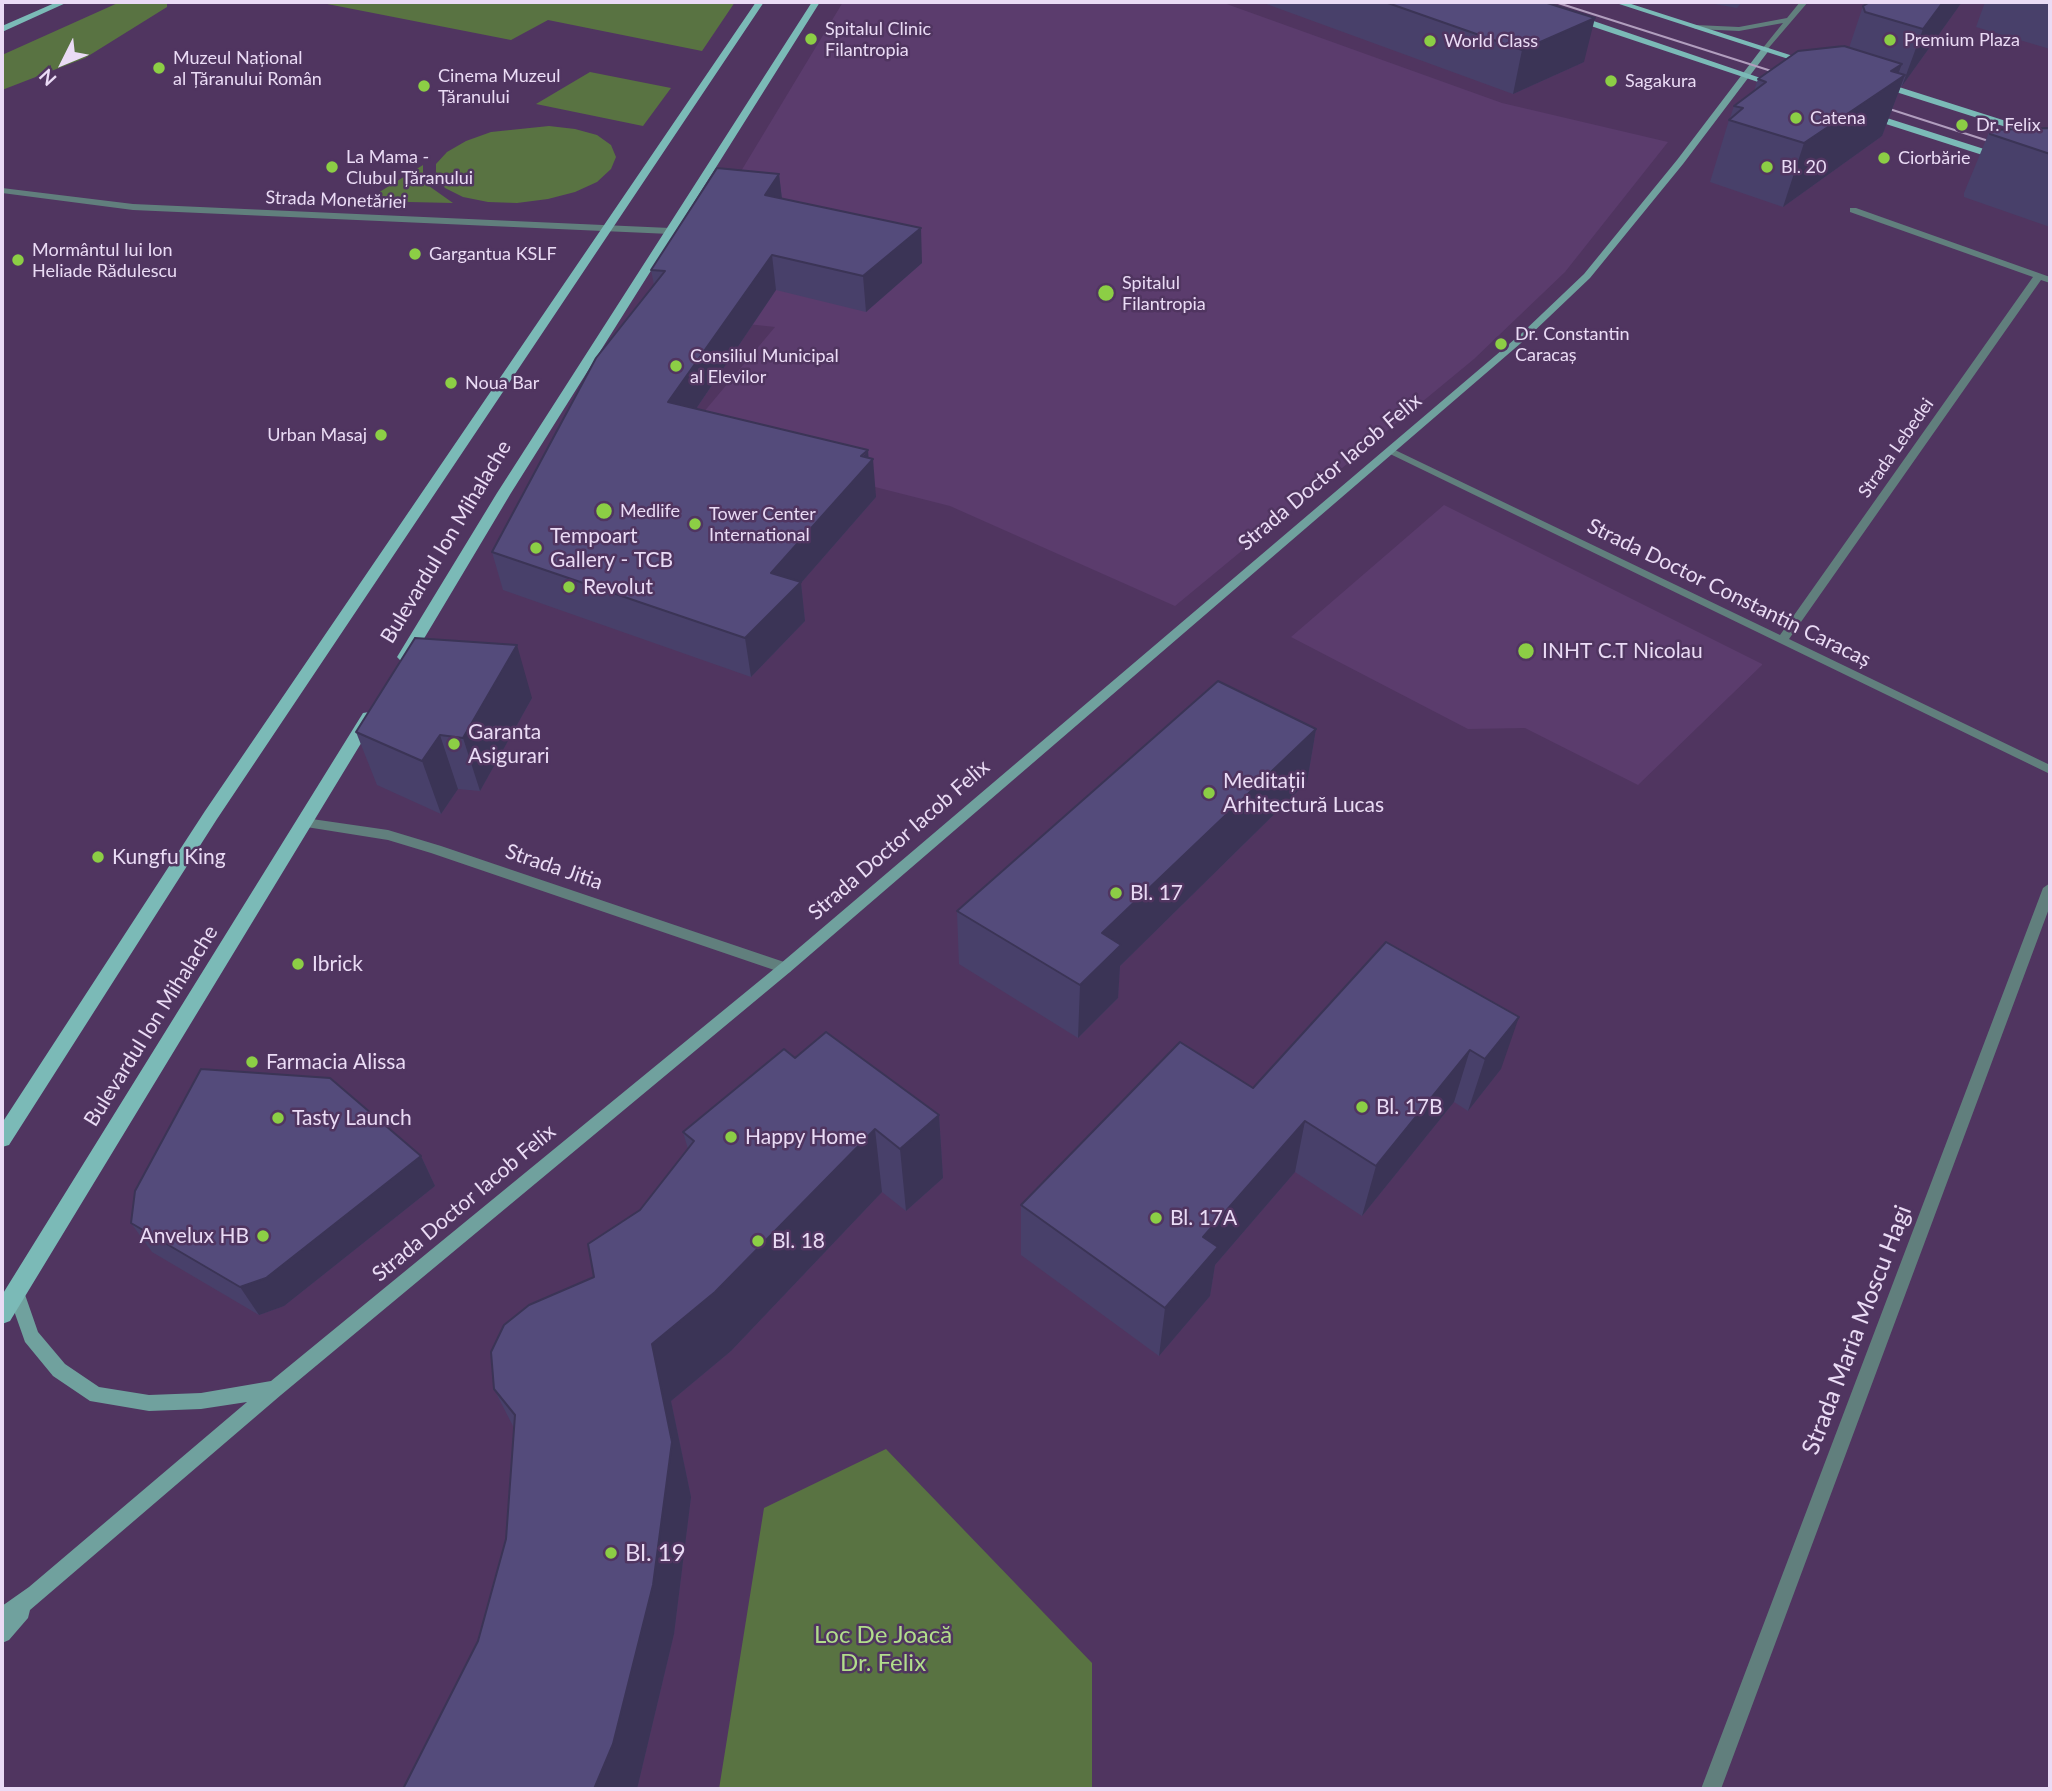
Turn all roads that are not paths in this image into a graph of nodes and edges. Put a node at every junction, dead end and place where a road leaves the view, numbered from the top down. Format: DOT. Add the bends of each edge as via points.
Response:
graph roads {
  1 [pos="64,2"];
  2 [pos="760,2"];
  3 [pos="816,2"];
  4 [pos="1617,2"];
  5 [pos="1804,2"];
  6 [pos="1558,12"];
  7 [pos="1787,20"];
  8 [pos="1696,27"];
  9 [pos="2,29"];
  10 [pos="1766,49"];
  11 [pos="1818,65"];
  12 [pos="1745,75"];
  13 [pos="1871,82"];
  14 [pos="1796,91"];
  15 [pos="1848,108"];
  16 [pos="2050,138"];
  17 [pos="2012,162"];
  18 [pos="2,190"];
  19 [pos="1853,210"];
  20 [pos="610,228"];
  21 [pos="670,231"];
  22 [pos="2045,278"];
  23 [pos="1391,452"];
  24 [pos="1783,640"];
  25 [pos="400,665"];
  26 [pos="373,711"];
  27 [pos="2050,770"];
  28 [pos="305,823"];
  29 [pos="2050,888"];
  30 [pos="785,968"];
  31 [pos="2,1139"];
  32 [pos="9,1290"];
  33 [pos="2,1314"];
  34 [pos="275,1389"];
  35 [pos="36,1594"];
  36 [pos="2,1618"];
  37 [pos="2,1633"];
  38 [pos="1711,1789"];
  1 -- 9 [label="main road"];
  2 -- 20 [label="main road, Bulevardul Ion Mihalache"];
  3 -- 21 [label="main road, Bulevardul Ion Mihalache"];
  4 -- 8 [label="main road"];
  5 -- 7 [label="street"];
  6 -- 12 [label="main road"];
  7 -- 8 [label="street" via="1739,29"];
  7 -- 10 [label="street"];
  8 -- 10 [label="main road"];
  10 -- 11 [label="main road"];
  10 -- 12 [label="street, Strada Doctor Iacob Felix"];
  12 -- 14 [label="main road"];
  12 -- 23 [label="street, Strada Doctor Iacob Felix" via="1587,276"];
  13 -- 16 [label="main road"];
  15 -- 17 [label="main road"];
  18 -- 20 [label="street, Strada Monetăriei" via="133,207"];
  19 -- 22 [label="street"];
  20 -- 21 [label="street, Strada Monetăriei"];
  20 -- 31 [label="main road, Bulevardul Ion Mihalache" via="218,805"];
  21 -- 25 [label="main road, Bulevardul Ion Mihalache"];
  22 -- 24 [label="street, Strada Lebedei"];
  23 -- 24 [label="street, Strada Doctor Constantin Caracaș"];
  23 -- 30 [label="street, Strada Doctor Iacob Felix"];
  24 -- 27 [label="street, Strada Doctor Constantin Caracaș"];
  26 -- 28 [label="main road, Bulevardul Ion Mihalache"];
  28 -- 30 [label="street, Strada Jitia" via="388,835 436,849"];
  28 -- 32 [label="main road, Bulevardul Ion Mihalache"];
  29 -- 38 [label="street, Strada Maria Moscu Hagi"];
  30 -- 34 [label="street, Strada Doctor Iacob Felix"];
  32 -- 33 [label="main road, Bulevardul Ion Mihalache"];
  32 -- 34 [label="street" via="30,1336 59,1370 96,1395 149,1404"];
  34 -- 35 [label="street, Strada Doctor Iacob Felix"];
  35 -- 36 [label="street, Strada Doctor Iacob Felix"];
  35 -- 37 [label="street, Strada Doctor Iacob Felix"];
}
